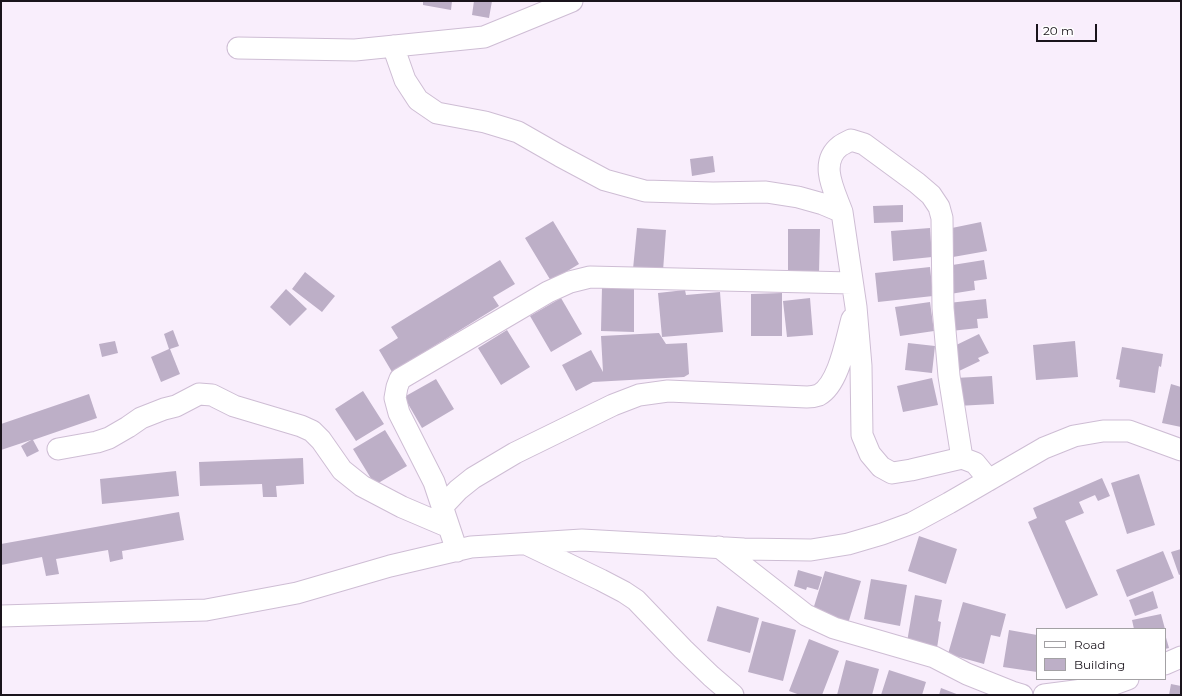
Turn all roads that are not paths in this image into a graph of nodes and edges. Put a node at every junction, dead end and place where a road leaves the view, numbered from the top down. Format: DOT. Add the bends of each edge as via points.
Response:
graph roads {
  1 [pos="572,1"];
  2 [pos="393,46"];
  3 [pos="238,48"];
  4 [pos="842,212"];
  5 [pos="852,283"];
  6 [pos="856,307"];
  7 [pos="58,449"];
  8 [pos="1181,450"];
  9 [pos="962,458"];
  10 [pos="989,480"];
  11 [pos="442,507"];
  12 [pos="449,527"];
  13 [pos="525,544"];
  14 [pos="719,547"];
  15 [pos="457,551"];
  16 [pos="1,616"];
  17 [pos="1181,657"];
  18 [pos="1166,664"];
  19 [pos="1125,680"];
  20 [pos="733,695"];
  21 [pos="1022,695"];
  22 [pos="1044,695"];
  1 -- 2 [label="street" via="484,37"];
  2 -- 3 [label="street" via="355,50"];
  2 -- 4 [label="street" via="405,80 418,100 437,113 518,132 605,180 645,191 766,192 798,197"];
  4 -- 5 [label="street"];
  4 -- 9 [label="street" via="828,175 830,159 839,146 851,140 864,144 917,183 931,195 939,208 942,218 943,308 948,368"];
  5 -- 6 [label="street"];
  5 -- 11 [label="street" via="590,278 570,282 548,292 400,379 395,398 399,413 434,482"];
  6 -- 9 [label="street" via="861,366 862,435 870,454 881,467 892,472"];
  6 -- 11 [label="street" via="838,370 828,388 818,395 807,397 668,391 638,395 514,453 473,478"];
  7 -- 12 [label="street" via="109,438 141,418 176,406 199,394 212,395 234,406 312,431 342,470 362,486"];
  8 -- 10 [label="street" via="1129,431 1103,431 1074,436 1044,448"];
  9 -- 10 [label="street" via="974,463"];
  10 -- 14 [label="street" via="912,523 848,544 811,550"];
  11 -- 12 [label="street"];
  12 -- 15 [label="street"];
  13 -- 14 [label="street" via="582,540"];
  13 -- 15 [label="street"];
  13 -- 20 [label="street" via="602,580 636,600 683,649"];
  14 -- 21 [label="street" via="806,615 834,628 934,658"];
  15 -- 16 [label="street" via="390,566 297,593 206,610"];
  17 -- 18 [label="street"];
  19 -- 22 [label="street" via="1106,687"];
}
